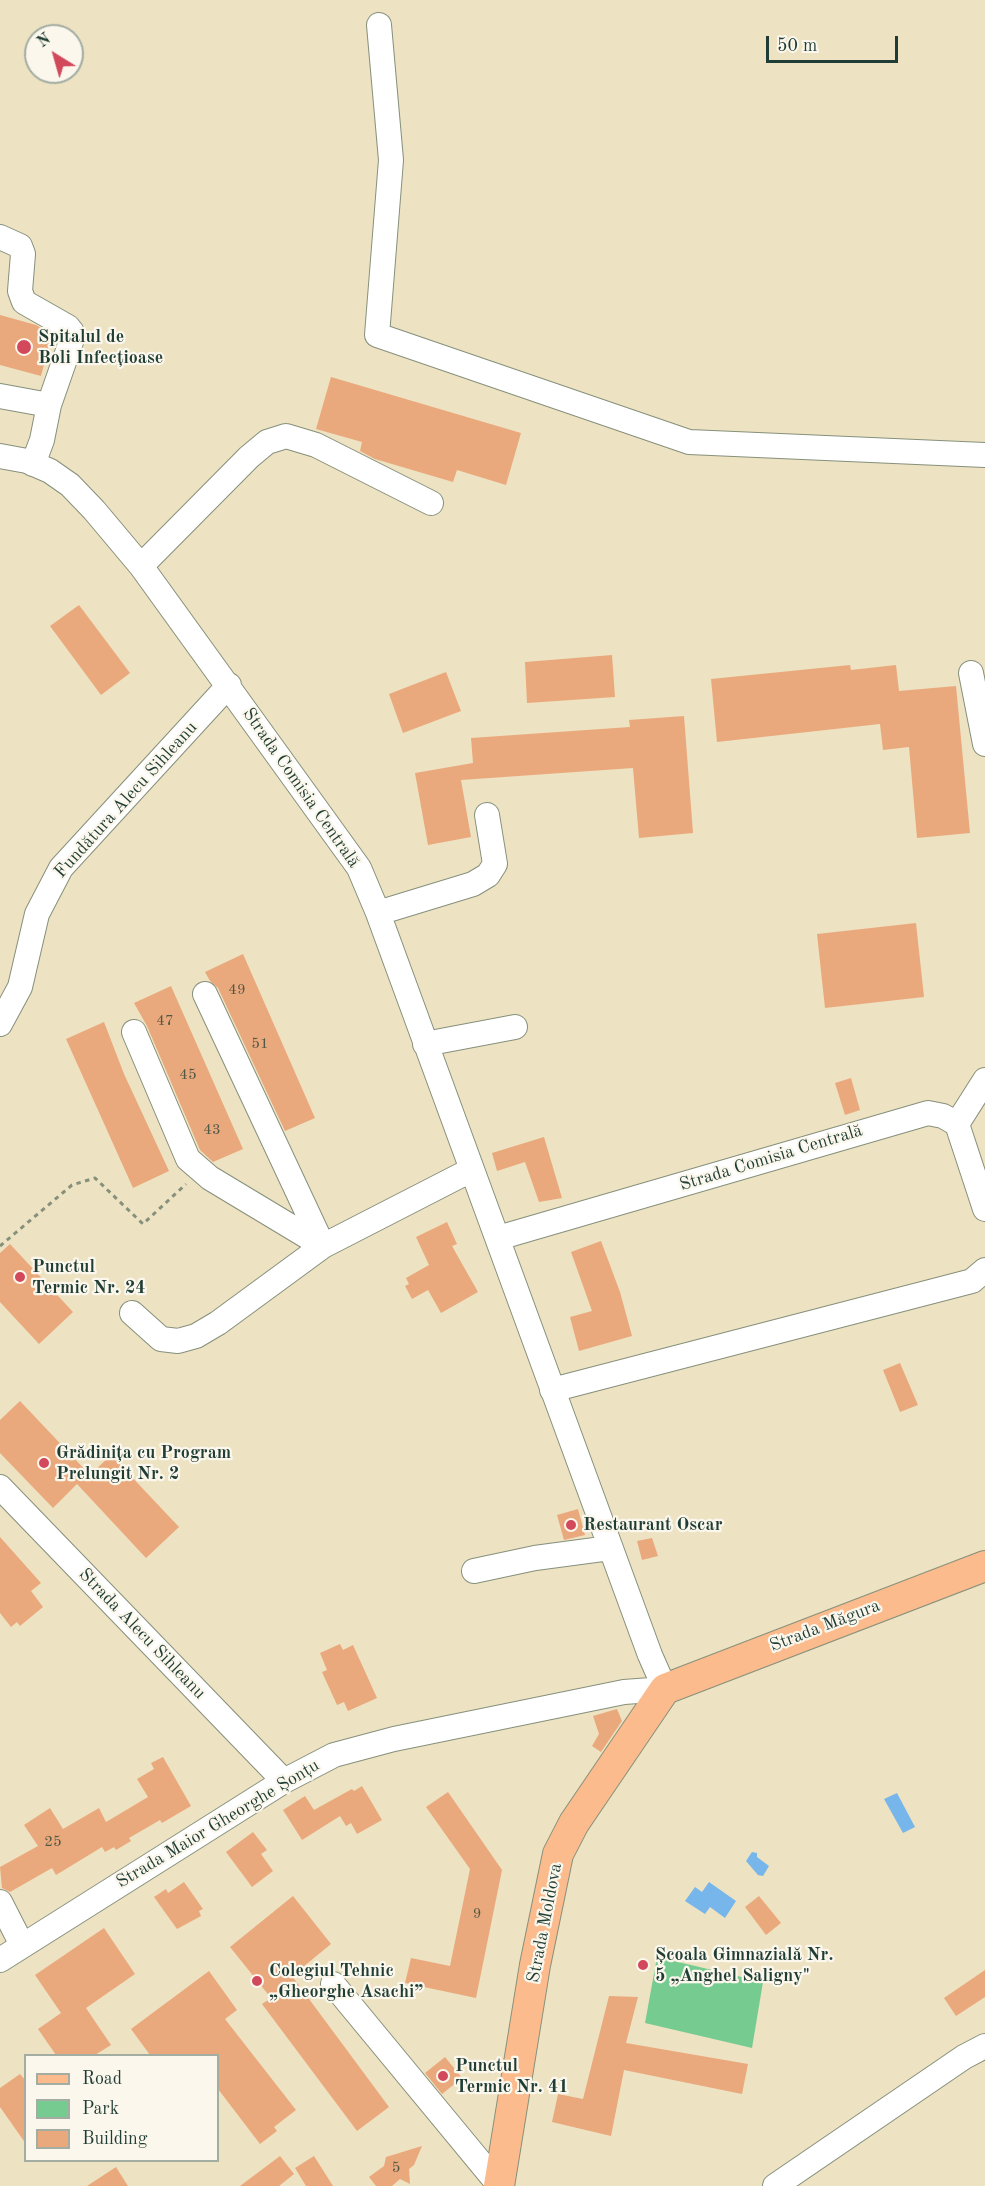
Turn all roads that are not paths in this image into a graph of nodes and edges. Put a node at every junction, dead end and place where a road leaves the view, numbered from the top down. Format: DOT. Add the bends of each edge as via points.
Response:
graph roads {
  1 [pos="379,25"];
  2 [pos="0,237"];
  3 [pos="0,396"];
  4 [pos="49,405"];
  5 [pos="985,455"];
  6 [pos="0,456"];
  7 [pos="33,464"];
  8 [pos="431,503"];
  9 [pos="141,566"];
  10 [pos="971,673"];
  11 [pos="229,685"];
  12 [pos="985,744"];
  13 [pos="487,815"];
  14 [pos="378,913"];
  15 [pos="205,994"];
  16 [pos="0,1024"];
  17 [pos="515,1027"];
  18 [pos="134,1032"];
  19 [pos="425,1044"];
  20 [pos="985,1080"];
  21 [pos="957,1124"];
  22 [pos="471,1170"];
  23 [pos="985,1209"];
  24 [pos="498,1238"];
  25 [pos="323,1246"];
  26 [pos="985,1270"];
  27 [pos="132,1313"];
  28 [pos="552,1390"];
  29 [pos="0,1487"];
  30 [pos="610,1548"];
  31 [pos="985,1566"];
  32 [pos="474,1570"];
  33 [pos="665,1689"];
  34 [pos="284,1781"];
  35 [pos="0,1902"];
  36 [pos="22,1945"];
  37 [pos="0,1960"];
  38 [pos="333,1984"];
  39 [pos="985,2046"];
  40 [pos="499,2186"];
  41 [pos="775,2186"];
  1 -- 5 [label="street" via="391,160 377,335 689,442"];
  2 -- 4 [label="street" via="20,246 23,254 20,291 24,302 72,332"];
  3 -- 4 [label="street"];
  4 -- 7 [label="street"];
  6 -- 7 [label="street, Strada Comisia Centrală"];
  7 -- 9 [label="street, Strada Comisia Centrală" via="70,485"];
  8 -- 9 [label="street" via="316,445 286,436 267,442"];
  9 -- 11 [label="street, Strada Comisia Centrală"];
  10 -- 12 [label="street"];
  11 -- 14 [label="street, Strada Comisia Centrală" via="348,851"];
  11 -- 16 [label="street, Fundătura Alecu Sihleanu" via="61,868 37,914 20,987"];
  13 -- 14 [label="street" via="495,864 488,875 473,884"];
  14 -- 19 [label="street, Strada Comisia Centrală"];
  15 -- 25 [label="street"];
  17 -- 19 [label="street"];
  18 -- 25 [label="street" via="188,1159"];
  19 -- 22 [label="street, Strada Comisia Centrală"];
  20 -- 21 [label="street"];
  21 -- 23 [label="street"];
  21 -- 24 [label="street, Strada Comisia Centrală" via="928,1113 903,1118"];
  22 -- 24 [label="street, Strada Comisia Centrală"];
  22 -- 25 [label="street"];
  24 -- 28 [label="street, Strada Comisia Centrală"];
  25 -- 27 [label="street" via="196,1336 178,1341 161,1339"];
  26 -- 28 [label="street" via="972,1281"];
  28 -- 30 [label="street, Strada Comisia Centrală"];
  29 -- 34 [label="street, Strada Alecu Sihleanu"];
  30 -- 32 [label="street"];
  30 -- 33 [label="street, Strada Comisia Centrală"];
  31 -- 33 [label="main road, Strada Măgura"];
  33 -- 34 [label="street, Strada Maior Gheorghe Șonțu" via="624,1692 375,1743 334,1755"];
  33 -- 40 [label="main road, Strada Moldova" via="574,1823 558,1854 535,1965"];
  34 -- 36 [label="street, Strada Maior Gheorghe Șonțu"];
  35 -- 36 [label="street"];
  36 -- 37 [label="street, Strada Maior Gheorghe Șonțu"];
  38 -- 40 [label="street"];
  39 -- 41 [label="street"];
}
